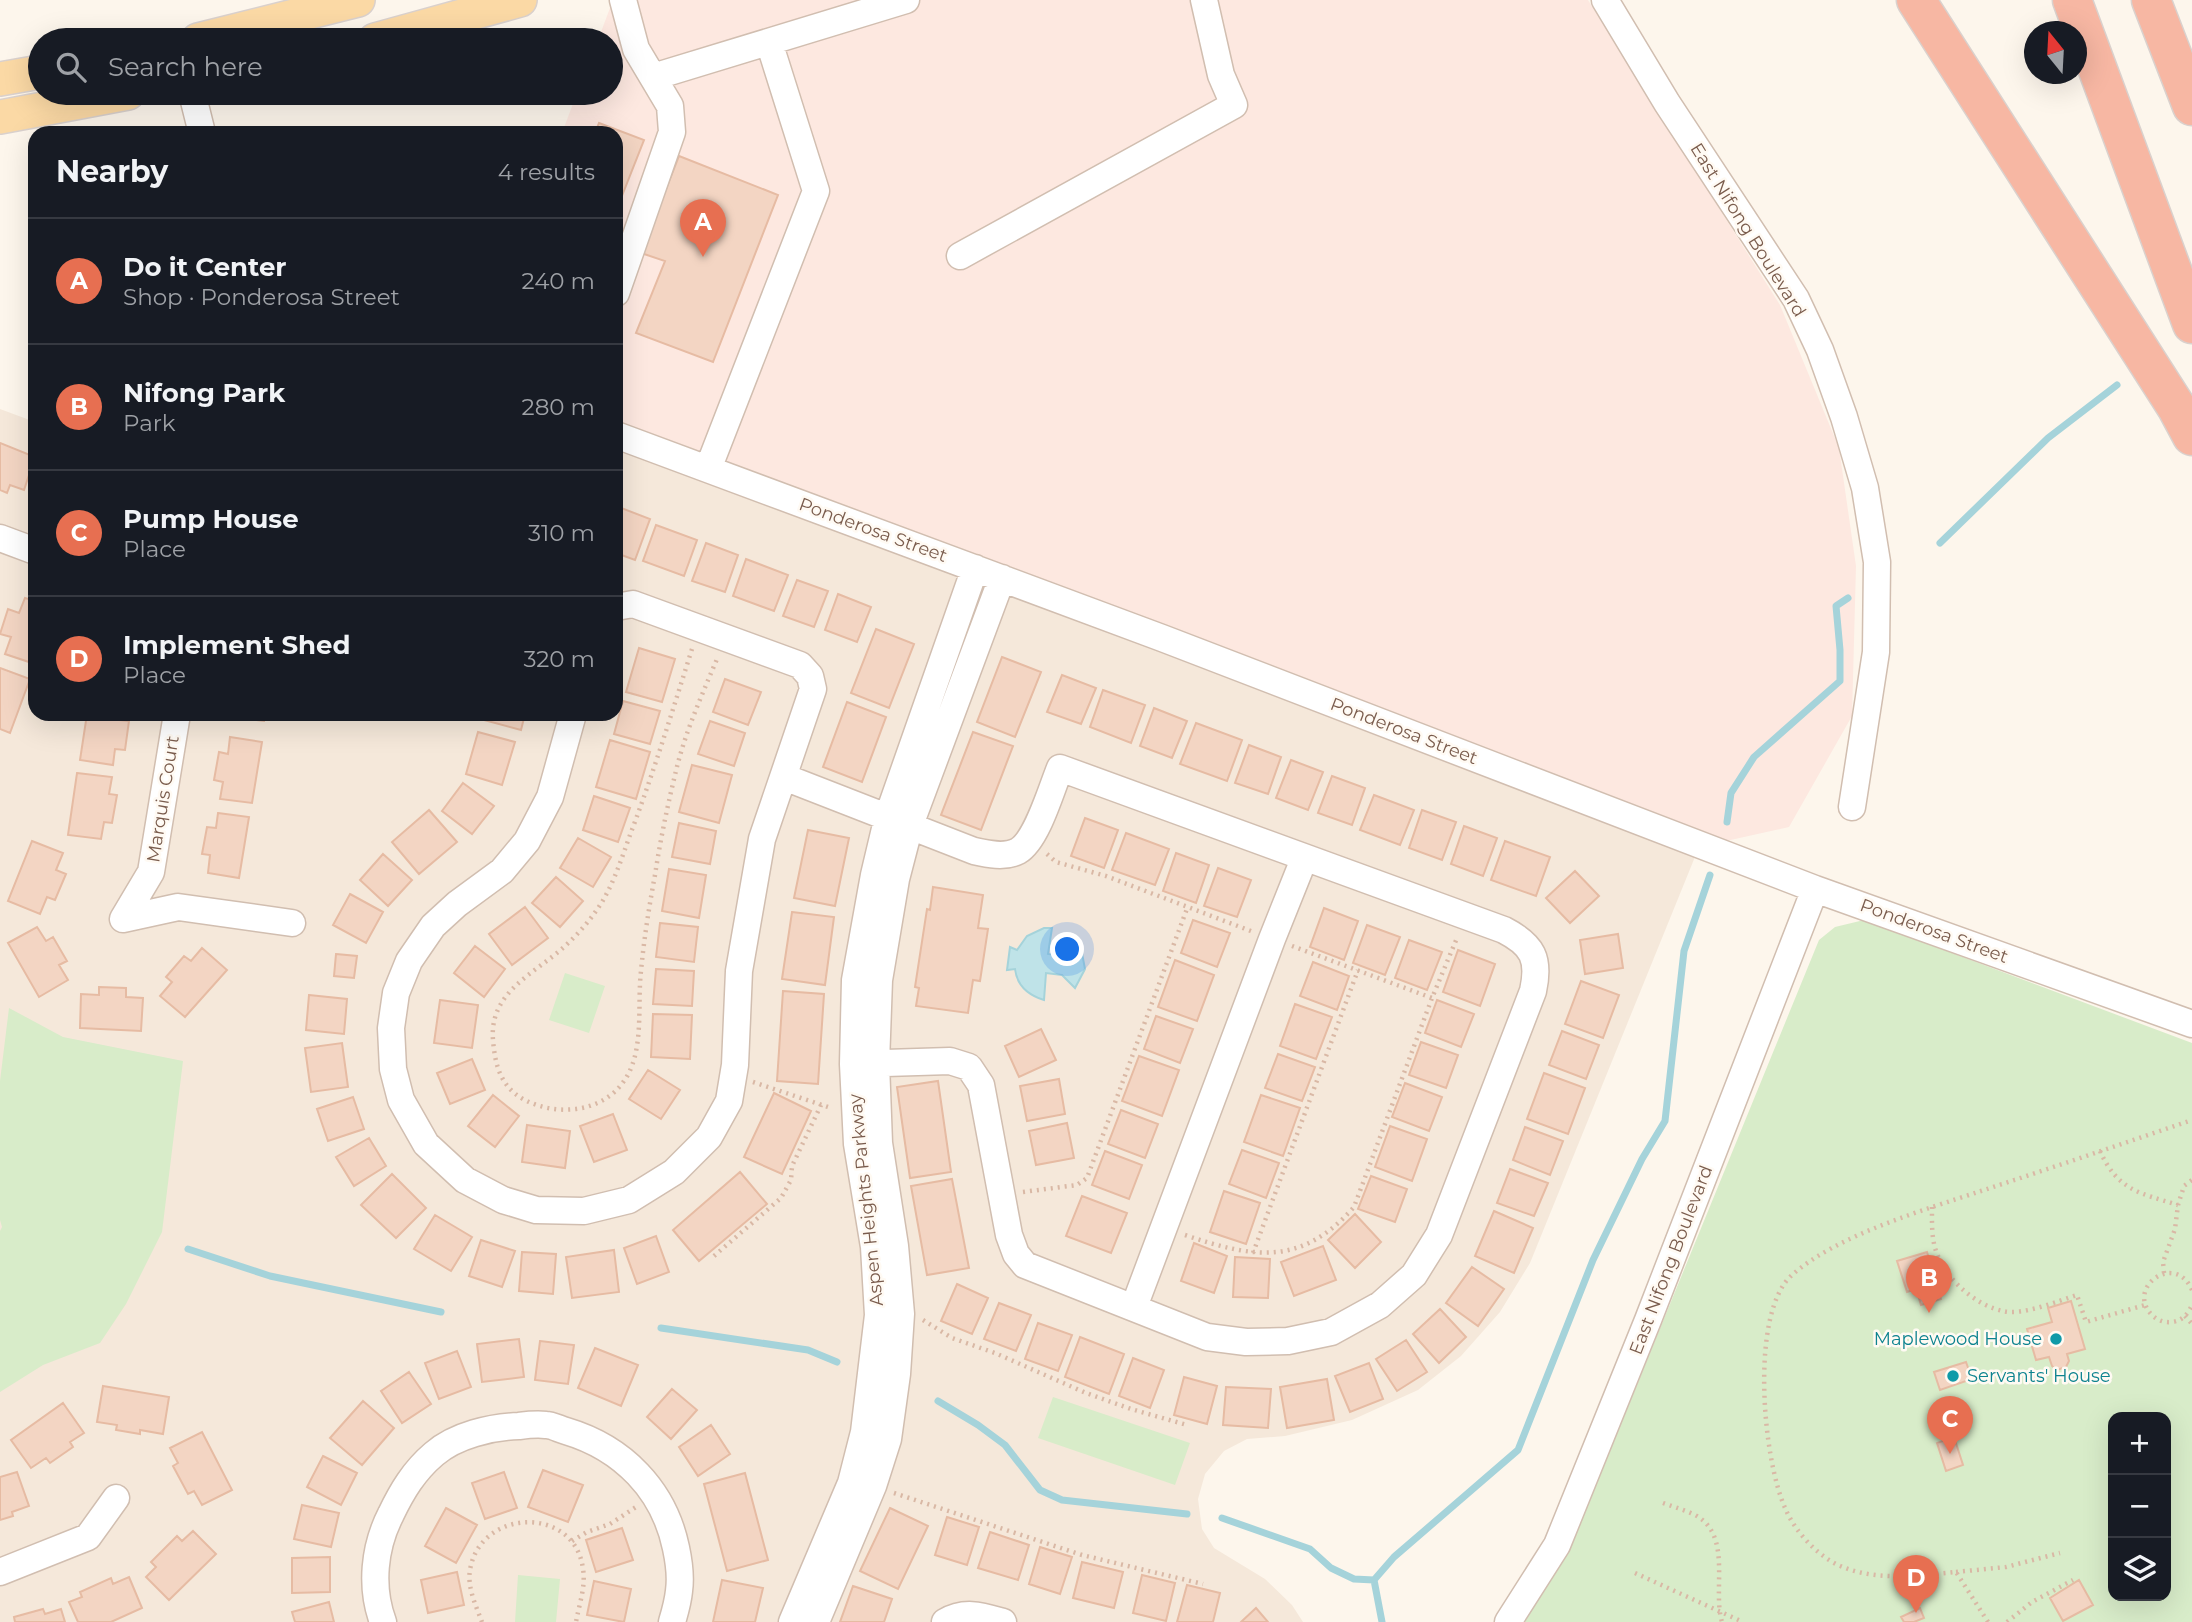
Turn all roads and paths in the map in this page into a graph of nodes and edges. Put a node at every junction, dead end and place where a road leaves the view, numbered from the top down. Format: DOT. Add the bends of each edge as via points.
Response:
graph roads {
  1 [pos="358,0"];
  2 [pos="520,0"];
  3 [pos="622,0"];
  4 [pos="906,0"];
  5 [pos="1204,0"];
  6 [pos="1605,0"];
  7 [pos="1916,0"];
  8 [pos="2072,0"];
  9 [pos="2151,0"];
  10 [pos="246,28"];
  11 [pos="418,28"];
  12 [pos="769,42"];
  13 [pos="28,74"];
  14 [pos="653,77"];
  15 [pos="0,79"];
  16 [pos="64,105"];
  17 [pos="195,105"];
  18 [pos="2192,106"];
  19 [pos="0,117"];
  20 [pos="200,126"];
  21 [pos="960,256"];
  22 [pos="623,273"];
  23 [pos="2192,324"];
  24 [pos="2192,436"];
  25 [pos="623,438"];
  26 [pos="708,469"];
  27 [pos="0,538"];
  28 [pos="28,548"];
  29 [pos="975,568"];
  30 [pos="1002,578"];
  31 [pos="623,606"];
  32 [pos="698,628"];
  33 [pos="725,638"];
  34 [pos="944,696"];
  35 [pos="176,721"];
  36 [pos="571,721"];
  37 [pos="784,777"];
  38 [pos="1852,807"];
  39 [pos="899,821"];
  40 [pos="1031,839"];
  41 [pos="1304,859"];
  42 [pos="1815,889"];
  43 [pos="1188,906"];
  44 [pos="1466,916"];
  45 [pos="292,923"];
  46 [pos="1272,939"];
  47 [pos="1358,970"];
  48 [pos="1432,998"];
  49 [pos="2192,1024"];
  50 [pos="864,1063"];
  51 [pos="733,1078"];
  52 [pos="821,1105"];
  53 [pos="856,1116"];
  54 [pos="2192,1120"];
  55 [pos="2100,1151"];
  56 [pos="2192,1180"];
  57 [pos="1002,1195"];
  58 [pos="2178,1205"];
  59 [pos="1932,1208"];
  60 [pos="1164,1227"];
  61 [pos="1253,1253"];
  62 [pos="714,1256"];
  63 [pos="2164,1273"];
  64 [pos="2192,1290"];
  65 [pos="2145,1305"];
  66 [pos="2192,1305"];
  67 [pos="1134,1307"];
  68 [pos="901,1314"];
  69 [pos="2185,1316"];
  70 [pos="2192,1324"];
  71 [pos="1187,1425"];
  72 [pos="873,1486"];
  73 [pos="655,1494"];
  74 [pos="116,1498"];
  75 [pos="1664,1503"];
  76 [pos="572,1541"];
  77 [pos="2060,1552"];
  78 [pos="1956,1572"];
  79 [pos="0,1573"];
  80 [pos="1635,1573"];
  81 [pos="2073,1580"];
  82 [pos="1203,1584"];
  83 [pos="1718,1610"];
  84 [pos="383,1622"];
  85 [pos="482,1622"];
  86 [pos="576,1622"];
  87 [pos="672,1622"];
  88 [pos="792,1622"];
  89 [pos="816,1622"];
  90 [pos="945,1622"];
  91 [pos="1003,1622"];
  92 [pos="1508,1622"];
  93 [pos="1722,1622"];
  94 [pos="1743,1622"];
  95 [pos="1988,1622"];
  96 [pos="2007,1622"];
  1 -- 10 [label="main road"];
  2 -- 11 [label="main road"];
  3 -- 14 [label="street" via="636,49"];
  4 -- 12 [label="street"];
  5 -- 21 [label="street" via="1221,75 1234,105"];
  6 -- 38 [label="street, East Nifong Boulevard" via="1796,299 1844,417 1865,488 1877,562 1876,652"];
  7 -- 24 [label="highway"];
  8 -- 23 [label="highway"];
  9 -- 18 [label="highway"];
  12 -- 14 [label="street"];
  12 -- 26 [label="street" via="816,191"];
  13 -- 15 [label="main road"];
  14 -- 22 [label="street" via="670,106 672,132"];
  16 -- 19 [label="main road"];
  17 -- 20 [label="street"];
  25 -- 26 [label="street, Ponderosa Street"];
  26 -- 29 [label="street, Ponderosa Street"];
  27 -- 28 [label="street"];
  29 -- 30 [label="street, Ponderosa Street"];
  29 -- 34 [label="street"];
  30 -- 34 [label="street"];
  30 -- 42 [label="street, Ponderosa Street"];
  31 -- 32 [label="street" via="633,604"];
  32 -- 33 [label="street"];
  32 -- 33 [label="path" via="653,773 611,887 578,933 522,978 497,1012 492,1028 500,1075 512,1091 539,1105 576,1110 602,1101 626,1079 634,1062 646,935 675,774"];
  33 -- 37 [label="street" via="800,665 810,676 813,690"];
  34 -- 39 [label="street, Aspen Heights Parkway"];
  35 -- 45 [label="street, Marquis Court" via="151,872 123,919 178,907"];
  36 -- 51 [label="street" via="550,797 527,841 502,871 433,926 409,961 396,993 391,1028 393,1069 401,1100 426,1144 465,1180 503,1200 536,1210 584,1211 629,1200 674,1172 709,1137 729,1101"];
  37 -- 39 [label="street"];
  37 -- 51 [label="street" via="762,839 739,971"];
  39 -- 40 [label="street" via="993,856 1017,852"];
  39 -- 50 [label="street, Aspen Heights Parkway" via="895,879"];
  40 -- 41 [label="street" via="1060,768"];
  40 -- 43 [label="path" via="1056,862"];
  41 -- 44 [label="street"];
  41 -- 46 [label="street"];
  42 -- 49 [label="street, Ponderosa Street"];
  42 -- 92 [label="street, East Nifong Boulevard" via="1557,1545"];
  43 -- 46 [label="path"];
  43 -- 57 [label="path" via="1087,1178 1077,1185"];
  44 -- 48 [label="path"];
  44 -- 67 [label="street" via="1522,939 1537,970 1533,991 1439,1235 1414,1275 1380,1305 1331,1332 1288,1341 1207,1337"];
  46 -- 47 [label="path"];
  46 -- 60 [label="street"];
  47 -- 48 [label="path"];
  47 -- 61 [label="path"];
  48 -- 61 [label="path" via="1353,1207 1312,1242 1282,1252"];
  50 -- 53 [label="street, Aspen Heights Parkway"];
  50 -- 57 [label="street" via="950,1061 969,1067 981,1085"];
  50 -- 68 [label="street, Aspen Heights Parkway" via="895,1246"];
  51 -- 52 [label="path"];
  52 -- 53 [label="path"];
  52 -- 62 [label="path" via="792,1166 792,1180 780,1198"];
  53 -- 88 [label="street, Aspen Heights Parkway" via="878,1315 864,1432 850,1483"];
  54 -- 55 [label="path"];
  55 -- 58 [label="path" via="2108,1169 2132,1191"];
  55 -- 59 [label="path"];
  56 -- 58 [label="path" via="2184,1186"];
  57 -- 67 [label="street" via="1016,1254 1025,1265"];
  58 -- 63 [label="path" via="2175,1229 2162,1262"];
  59 -- 65 [label="path" via="1937,1256 1950,1277 1978,1301 2004,1312 2077,1295 2086,1322"];
  59 -- 78 [label="path" via="1832,1247 1791,1276 1779,1294 1768,1329 1767,1427 1786,1511 1804,1539 1834,1563 1867,1575"];
  60 -- 61 [label="path" via="1229,1250"];
  60 -- 67 [label="street"];
  63 -- 64 [label="path" via="2179,1275"];
  63 -- 65 [label="path" via="2150,1282"];
  65 -- 69 [label="path" via="2162,1321"];
  66 -- 69 [label="path"];
  68 -- 71 [label="path" via="1086,1393"];
  68 -- 72 [label="street, Aspen Heights Parkway" via="888,1439"];
  69 -- 70 [label="path"];
  72 -- 82 [label="path" via="1082,1555"];
  72 -- 89 [label="street, Aspen Heights Parkway"];
  73 -- 76 [label="path" via="610,1524"];
  73 -- 84 [label="street" via="620,1456 590,1438 546,1425 502,1426 466,1436 436,1453 406,1484 384,1526 374,1566 377,1607"];
  73 -- 87 [label="street" via="672,1530 679,1562 680,1589"];
  74 -- 79 [label="street" via="88,1537"];
  75 -- 83 [label="path" via="1697,1516 1709,1528 1719,1563"];
  76 -- 85 [label="path" via="538,1521 523,1521 509,1524 484,1541 470,1569"];
  76 -- 86 [label="path" via="583,1568"];
  77 -- 78 [label="path" via="2006,1567"];
  78 -- 95 [label="path"];
  80 -- 83 [label="path"];
  81 -- 96 [label="path"];
  83 -- 93 [label="path"];
  83 -- 94 [label="path"];
  90 -- 91 [label="street" via="975,1614"];
}
